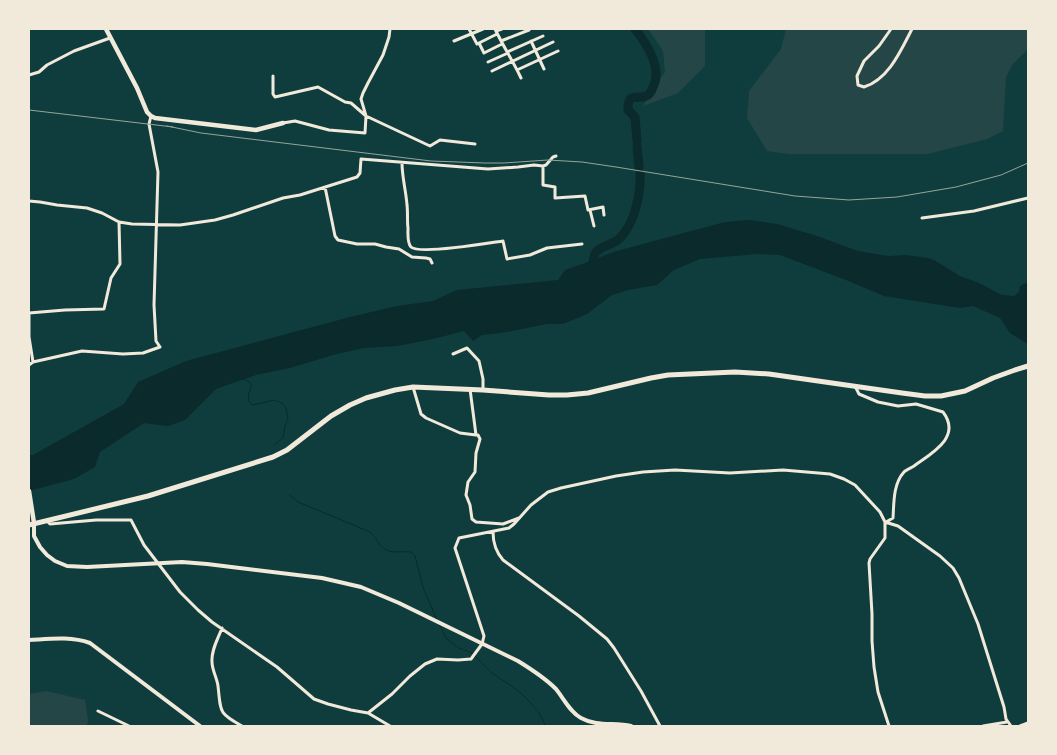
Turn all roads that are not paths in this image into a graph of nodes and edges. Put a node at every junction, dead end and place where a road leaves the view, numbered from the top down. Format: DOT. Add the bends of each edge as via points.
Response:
graph roads {
  1 [pos="106,29"];
  2 [pos="390,29"];
  3 [pos="469,29"];
  4 [pos="483,29"];
  5 [pos="502,29"];
  6 [pos="891,29"];
  7 [pos="912,29"];
  8 [pos="529,30"];
  9 [pos="496,31"];
  10 [pos="472,34"];
  11 [pos="543,36"];
  12 [pos="110,38"];
  13 [pos="454,41"];
  14 [pos="501,42"];
  15 [pos="531,42"];
  16 [pos="553,42"];
  17 [pos="478,43"];
  18 [pos="536,50"];
  19 [pos="558,51"];
  20 [pos="508,53"];
  21 [pos="540,60"];
  22 [pos="513,61"];
  23 [pos="488,62"];
  24 [pos="544,69"];
  25 [pos="517,70"];
  26 [pos="492,71"];
  27 [pos="29,75"];
  28 [pos="273,76"];
  29 [pos="521,78"];
  30 [pos="151,116"];
  31 [pos="366,116"];
  32 [pos="283,123"];
  33 [pos="475,144"];
  34 [pos="554,157"];
  35 [pos="402,163"];
  36 [pos="543,166"];
  37 [pos="324,187"];
  38 [pos="1028,198"];
  39 [pos="29,201"];
  40 [pos="590,210"];
  41 [pos="604,215"];
  42 [pos="922,218"];
  43 [pos="120,222"];
  44 [pos="157,224"];
  45 [pos="594,226"];
  46 [pos="582,244"];
  47 [pos="432,263"];
  48 [pos="453,354"];
  49 [pos="32,362"];
  50 [pos="29,365"];
  51 [pos="1028,366"];
  52 [pos="855,386"];
  53 [pos="413,387"];
  54 [pos="470,389"];
  55 [pos="483,390"];
  56 [pos="476,435"];
  57 [pos="29,491"];
  58 [pos="520,517"];
  59 [pos="47,521"];
  60 [pos="885,522"];
  61 [pos="32,524"];
  62 [pos="493,532"];
  63 [pos="159,563"];
  64 [pos="222,628"];
  65 [pos="29,640"];
  66 [pos="482,644"];
  67 [pos="98,711"];
  68 [pos="368,713"];
  69 [pos="1007,722"];
  70 [pos="1028,723"];
  71 [pos="129,726"];
  72 [pos="200,726"];
  73 [pos="242,726"];
  74 [pos="390,726"];
  75 [pos="631,726"];
  76 [pos="660,726"];
  77 [pos="889,726"];
  78 [pos="983,726"];
  79 [pos="1011,726"];
  80 [pos="1020,726"];
  1 -- 12 [label="main road"];
  2 -- 31 [label="street" via="383,55 361,99"];
  3 -- 10 [label="street"];
  4 -- 10 [label="street"];
  5 -- 9 [label="street"];
  6 -- 7 [label="street" via="864,61 857,76 858,85 864,87 877,81 895,60"];
  8 -- 14 [label="street"];
  9 -- 14 [label="street"];
  9 -- 17 [label="street"];
  10 -- 13 [label="street"];
  10 -- 17 [label="street"];
  11 -- 15 [label="street"];
  12 -- 27 [label="street" via="74,50"];
  12 -- 30 [label="main road"];
  14 -- 17 [label="street" via="484,53"];
  14 -- 20 [label="street"];
  15 -- 18 [label="street"];
  15 -- 20 [label="street"];
  16 -- 18 [label="street"];
  18 -- 21 [label="street"];
  18 -- 22 [label="street"];
  19 -- 21 [label="street"];
  20 -- 22 [label="street"];
  20 -- 23 [label="street"];
  21 -- 24 [label="street"];
  21 -- 25 [label="street"];
  22 -- 25 [label="street"];
  22 -- 26 [label="street"];
  25 -- 29 [label="street"];
  28 -- 31 [label="street" via="276,97 318,87 351,103"];
  30 -- 32 [label="main road" via="256,130"];
  30 -- 44 [label="street" via="149,124 158,172"];
  31 -- 32 [label="street" via="365,133 329,130 295,121"];
  31 -- 33 [label="street" via="430,146 440,140"];
  34 -- 36 [label="street"];
  35 -- 36 [label="street" via="488,169"];
  35 -- 37 [label="street" via="361,159 357,177"];
  35 -- 46 [label="street" via="411,247 429,250 503,241 507,259 547,248"];
  36 -- 40 [label="street" via="543,185 555,187 555,198 585,196"];
  37 -- 44 [label="street" via="215,220 180,225"];
  37 -- 47 [label="street" via="338,240 399,249"];
  38 -- 42 [label="street" via="974,211"];
  39 -- 43 [label="street" via="87,208"];
  40 -- 41 [label="street" via="603,207"];
  40 -- 45 [label="street"];
  43 -- 44 [label="street"];
  43 -- 49 [label="street" via="120,264 111,278 104,309 29,313"];
  44 -- 49 [label="street" via="154,305 156,341 160,347 143,353 82,351"];
  48 -- 55 [label="street" via="467,348 479,362"];
  49 -- 50 [label="street"];
  51 -- 52 [label="main road" via="965,391 941,396"];
  52 -- 55 [label="main road" via="734,372 650,378 567,395"];
  52 -- 60 [label="street" via="859,394 878,402 898,406 916,404 943,412 950,424 946,441 904,472 898,483 893,518"];
  53 -- 54 [label="main road"];
  53 -- 56 [label="street" via="421,414 426,418 460,433"];
  53 -- 59 [label="main road" via="350,405 273,457 148,496"];
  54 -- 55 [label="main road"];
  54 -- 56 [label="street"];
  56 -- 58 [label="street" via="480,439 475,472 468,482 466,495 472,519 503,524"];
  57 -- 61 [label="main road"];
  58 -- 60 [label="street" via="548,492 616,476 675,470 730,473 783,470 830,474 844,479 855,485"];
  58 -- 62 [label="street" via="509,528"];
  59 -- 61 [label="main road"];
  59 -- 63 [label="street" via="50,524 131,520 144,545"];
  60 -- 69 [label="street" via="898,526 953,568 978,624"];
  60 -- 77 [label="street" via="885,538 870,563 874,667"];
  61 -- 63 [label="street" via="40,547 55,561 67,566"];
  62 -- 66 [label="street" via="459,538 455,548 484,636"];
  62 -- 76 [label="street" via="502,560 607,639"];
  63 -- 64 [label="street" via="180,592"];
  63 -- 66 [label="street" via="207,564 322,578 361,587"];
  64 -- 68 [label="street" via="314,699"];
  64 -- 73 [label="street" via="212,652 211,664 221,711"];
  65 -- 72 [label="street" via="76,639 90,643"];
  66 -- 68 [label="street" via="471,659 437,659 425,664"];
  66 -- 75 [label="street" via="533,670 555,688 572,711 582,718 604,725"];
  67 -- 71 [label="street"];
  68 -- 74 [label="street"];
  69 -- 78 [label="street"];
  69 -- 79 [label="street"];
  70 -- 80 [label="street"];
}
